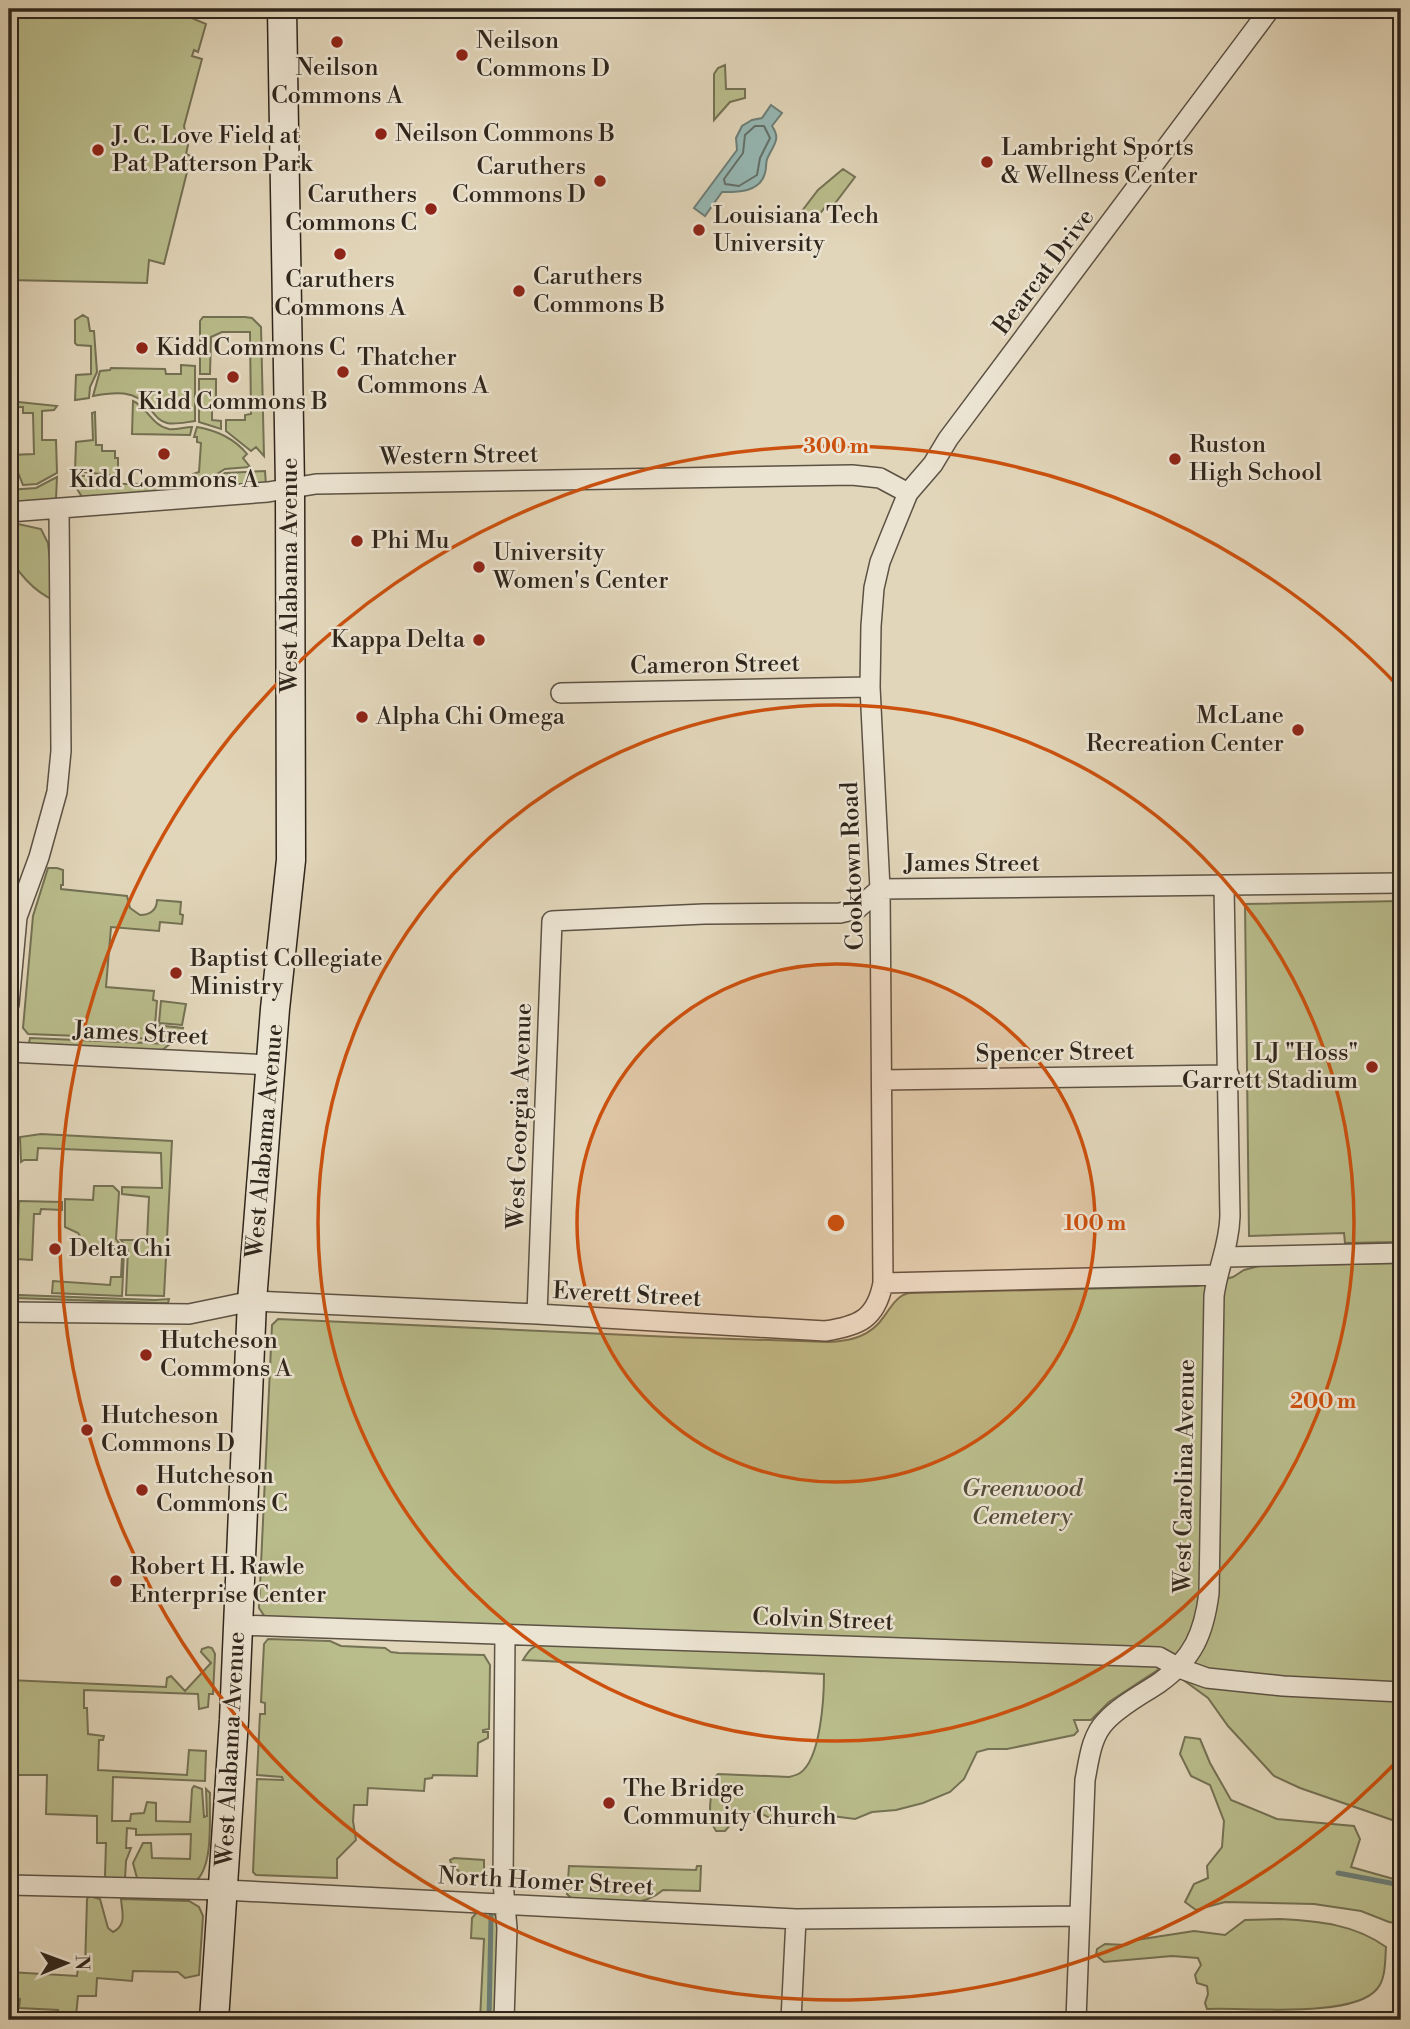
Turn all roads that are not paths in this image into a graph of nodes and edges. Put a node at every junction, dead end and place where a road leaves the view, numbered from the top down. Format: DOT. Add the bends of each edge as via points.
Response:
graph roads {
  1 [pos="282,9"];
  2 [pos="1270,9"];
  3 [pos="933,464"];
  4 [pos="290,487"];
  5 [pos="908,493"];
  6 [pos="60,509"];
  7 [pos="9,512"];
  8 [pos="870,687"];
  9 [pos="561,693"];
  10 [pos="1401,883"];
  11 [pos="1224,887"];
  12 [pos="880,889"];
  13 [pos="552,920"];
  14 [pos="9,1004"];
  15 [pos="9,1052"];
  16 [pos="271,1065"];
  17 [pos="1229,1075"];
  18 [pos="881,1080"];
  19 [pos="1401,1254"];
  20 [pos="1221,1266"];
  21 [pos="883,1283"];
  22 [pos="252,1301"];
  23 [pos="9,1312"];
  24 [pos="537,1314"];
  25 [pos="237,1625"];
  26 [pos="505,1634"];
  27 [pos="1178,1668"];
  28 [pos="1401,1692"];
  29 [pos="9,1885"];
  30 [pos="224,1891"];
  31 [pos="505,1905"];
  32 [pos="1080,1916"];
  33 [pos="796,1919"];
  34 [pos="214,2020"];
  35 [pos="503,2020"];
  36 [pos="791,2020"];
  37 [pos="1076,2020"];
  1 -- 4 [label="main road, West Alabama Avenue"];
  2 -- 3 [label="street, Bearcat Drive"];
  3 -- 5 [label="street, Cooktown Road"];
  4 -- 5 [label="street, Western Street" via="393,481 852,475 880,478"];
  4 -- 6 [label="street, Western Street"];
  4 -- 16 [label="main road, West Alabama Avenue" via="291,860"];
  5 -- 8 [label="street, Cooktown Road" via="874,588"];
  6 -- 7 [label="street, Western Street"];
  6 -- 14 [label="street" via="61,751 57,792 18,917"];
  8 -- 9 [label="street, Cameron Street"];
  8 -- 12 [label="street, Cooktown Road"];
  10 -- 11 [label="street, James Street"];
  11 -- 12 [label="street, James Street"];
  11 -- 17 [label="street, West Carolina Avenue"];
  12 -- 13 [label="street, James Street" via="857,909 839,913"];
  12 -- 18 [label="street, Cooktown Road"];
  13 -- 24 [label="street, West Georgia Avenue"];
  15 -- 16 [label="street, James Street"];
  16 -- 22 [label="main road, West Alabama Avenue"];
  17 -- 18 [label="street, Spencer Street"];
  17 -- 20 [label="street, West Carolina Avenue" via="1230,1238"];
  18 -- 21 [label="street, Cooktown Road"];
  19 -- 20 [label="street"];
  20 -- 21 [label="street"];
  20 -- 27 [label="street, West Carolina Avenue" via="1214,1296 1209,1593 1203,1629"];
  21 -- 24 [label="street, Everett Street" via="875,1308 864,1320 825,1331"];
  22 -- 23 [label="street, Everett Street" via="178,1314"];
  22 -- 24 [label="street, Everett Street"];
  22 -- 25 [label="main road, West Alabama Avenue"];
  25 -- 26 [label="street, Colvin Street"];
  25 -- 30 [label="main road, West Alabama Avenue"];
  26 -- 27 [label="street, Colvin Street" via="1159,1657"];
  26 -- 31 [label="street"];
  27 -- 28 [label="street, Colvin Street" via="1207,1678"];
  27 -- 32 [label="street, West Carolina Avenue" via="1106,1721 1096,1736 1084,1780"];
  29 -- 30 [label="street, North Homer Street"];
  30 -- 31 [label="street, North Homer Street"];
  30 -- 34 [label="main road, West Alabama Avenue"];
  31 -- 33 [label="street, North Homer Street"];
  31 -- 35 [label="street"];
  32 -- 33 [label="street, North Homer Street"];
  32 -- 37 [label="street, West Carolina Avenue"];
  33 -- 36 [label="street"];
}
